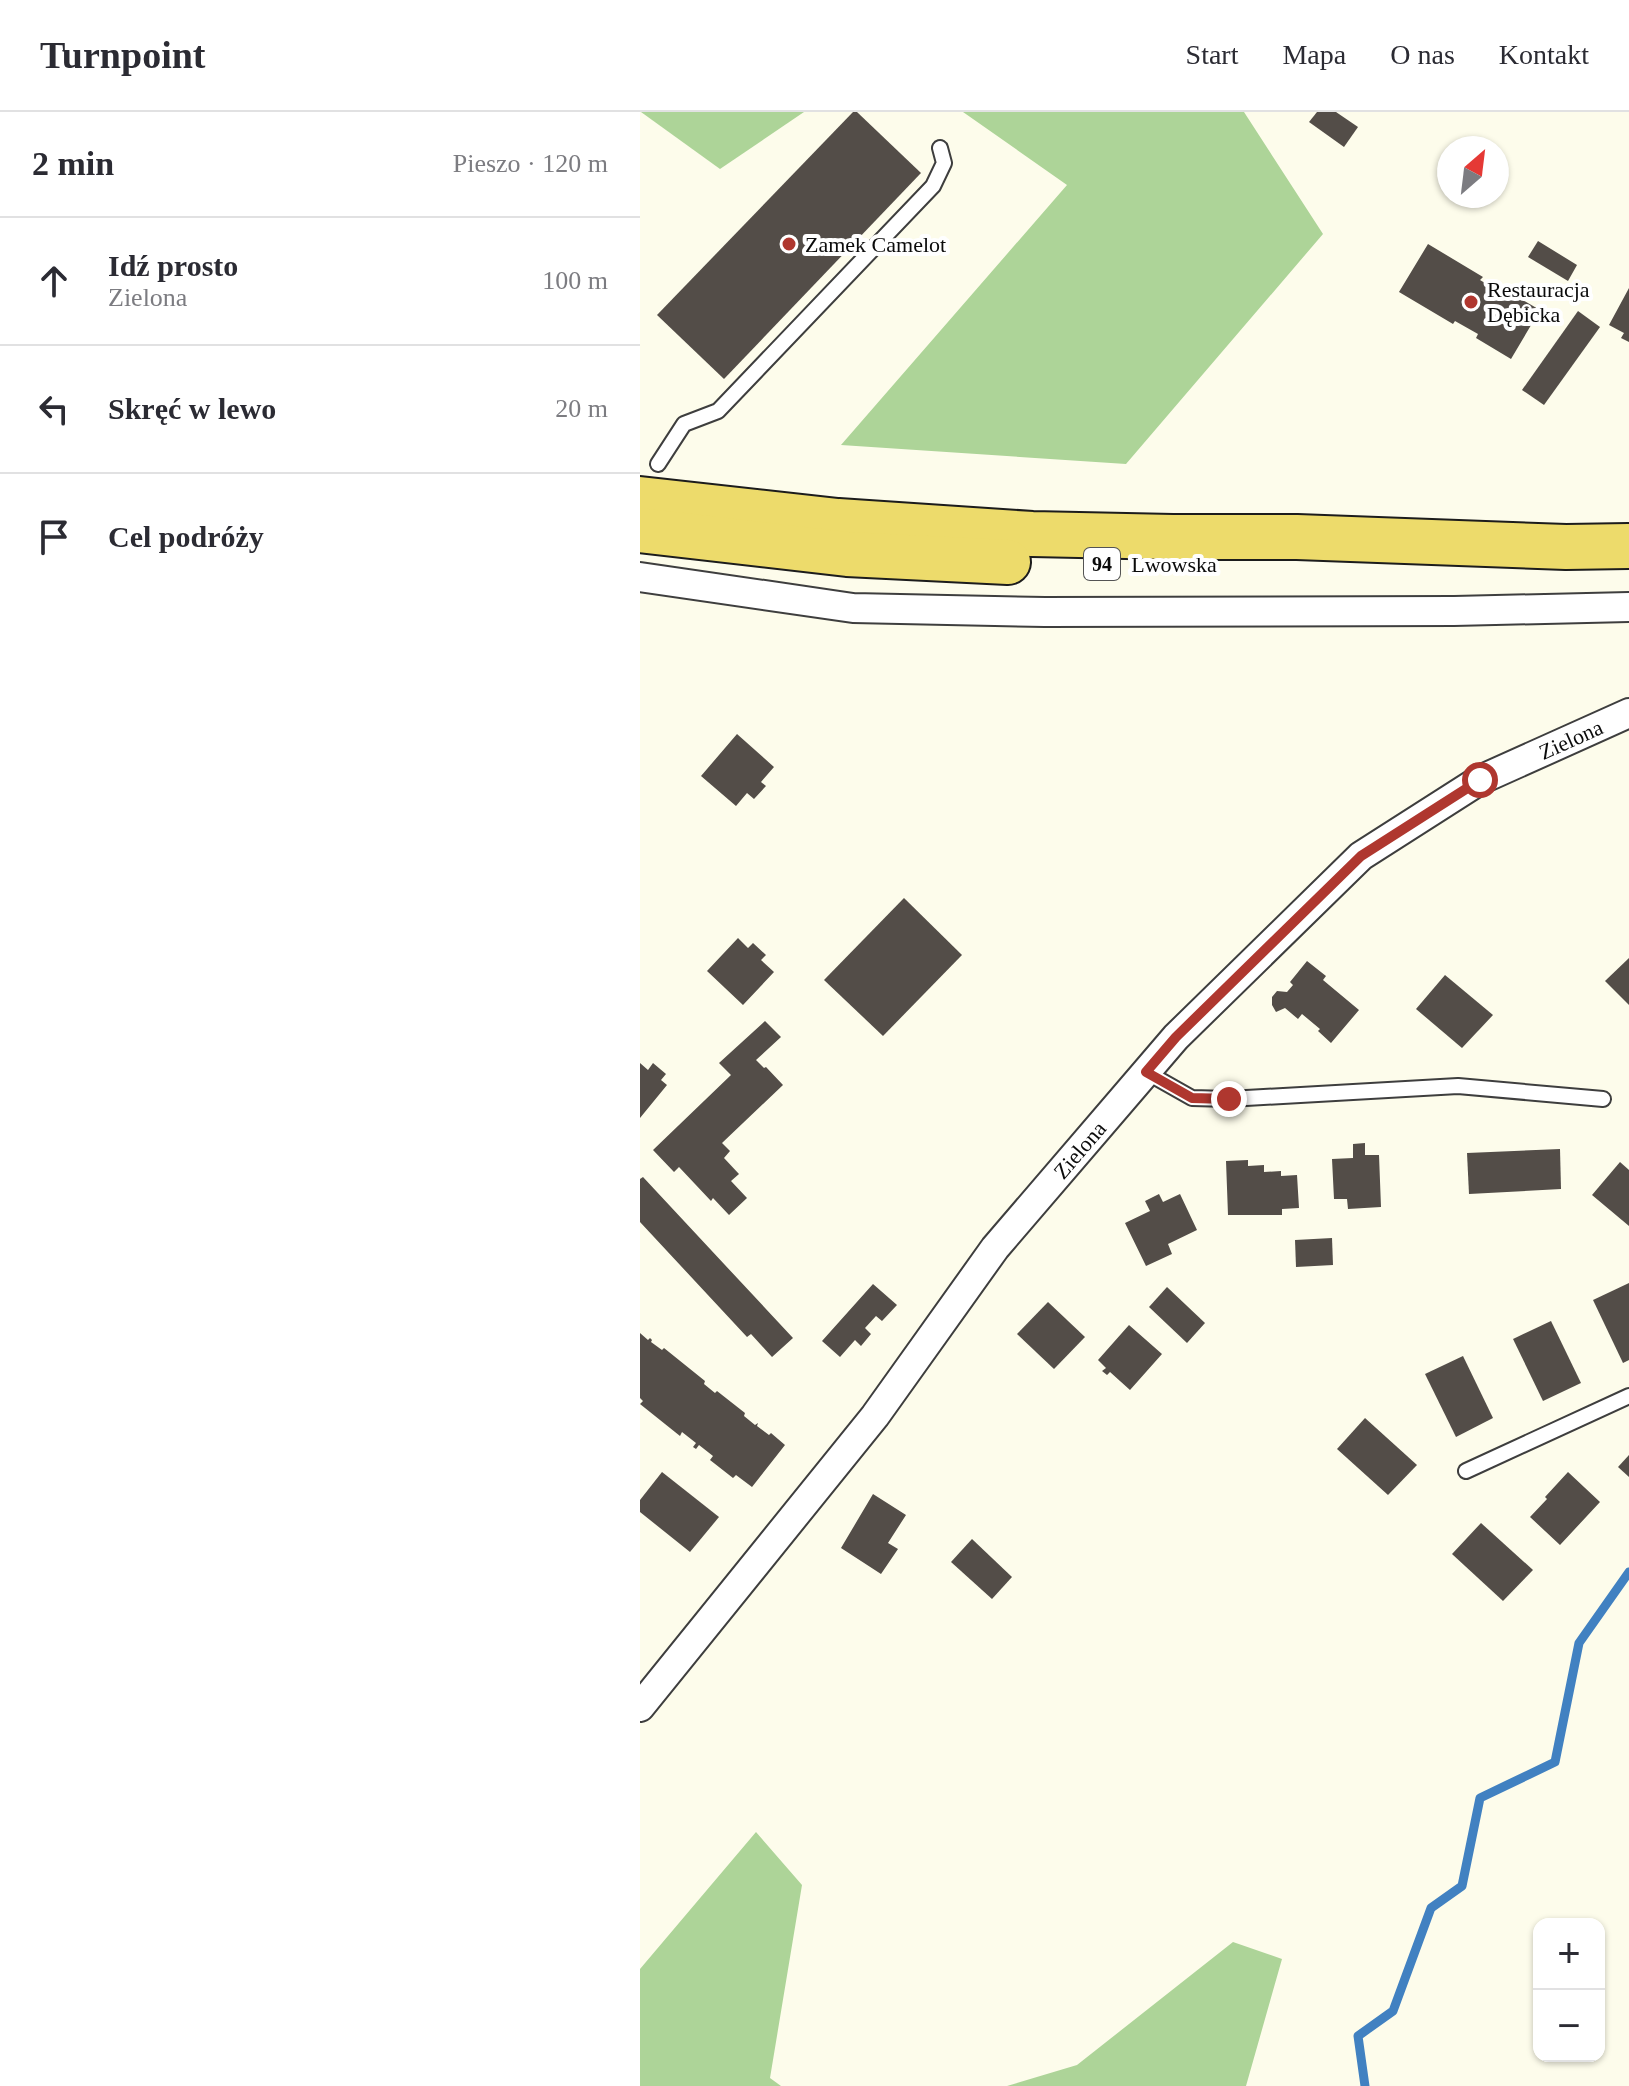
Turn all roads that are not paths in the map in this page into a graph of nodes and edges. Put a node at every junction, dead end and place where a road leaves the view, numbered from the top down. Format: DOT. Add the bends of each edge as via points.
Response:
graph roads {
  1 [pos="940,148"];
  2 [pos="649,481"];
  3 [pos="640,530"];
  4 [pos="1629,546"];
  5 [pos="1566,547"];
  6 [pos="640,577"];
  7 [pos="1629,607"];
  8 [pos="1629,713"];
  9 [pos="1146,1072"];
  10 [pos="1603,1099"];
  11 [pos="1629,1396"];
  12 [pos="1466,1471"];
  13 [pos="640,1707"];
  1 -- 2 [label="lane" via="944,163 933,186 718,411 684,424"];
  2 -- 5 [label="main road, Lwowska / 94" via="838,521 1032,534"];
  3 -- 5 [label="main road, Lwowska / 94" via="847,554 1032,564 1298,562"];
  4 -- 5 [label="main road, Lwowska / 94"];
  6 -- 7 [label="street" via="853,608 1076,612"];
  8 -- 9 [label="street, Zielona" via="1480,780 1361,856"];
  9 -- 10 [label="lane" via="1192,1098 1458,1086"];
  9 -- 13 [label="street, Zielona" via="995,1248 875,1416"];
  11 -- 12 [label="lane"];
}
